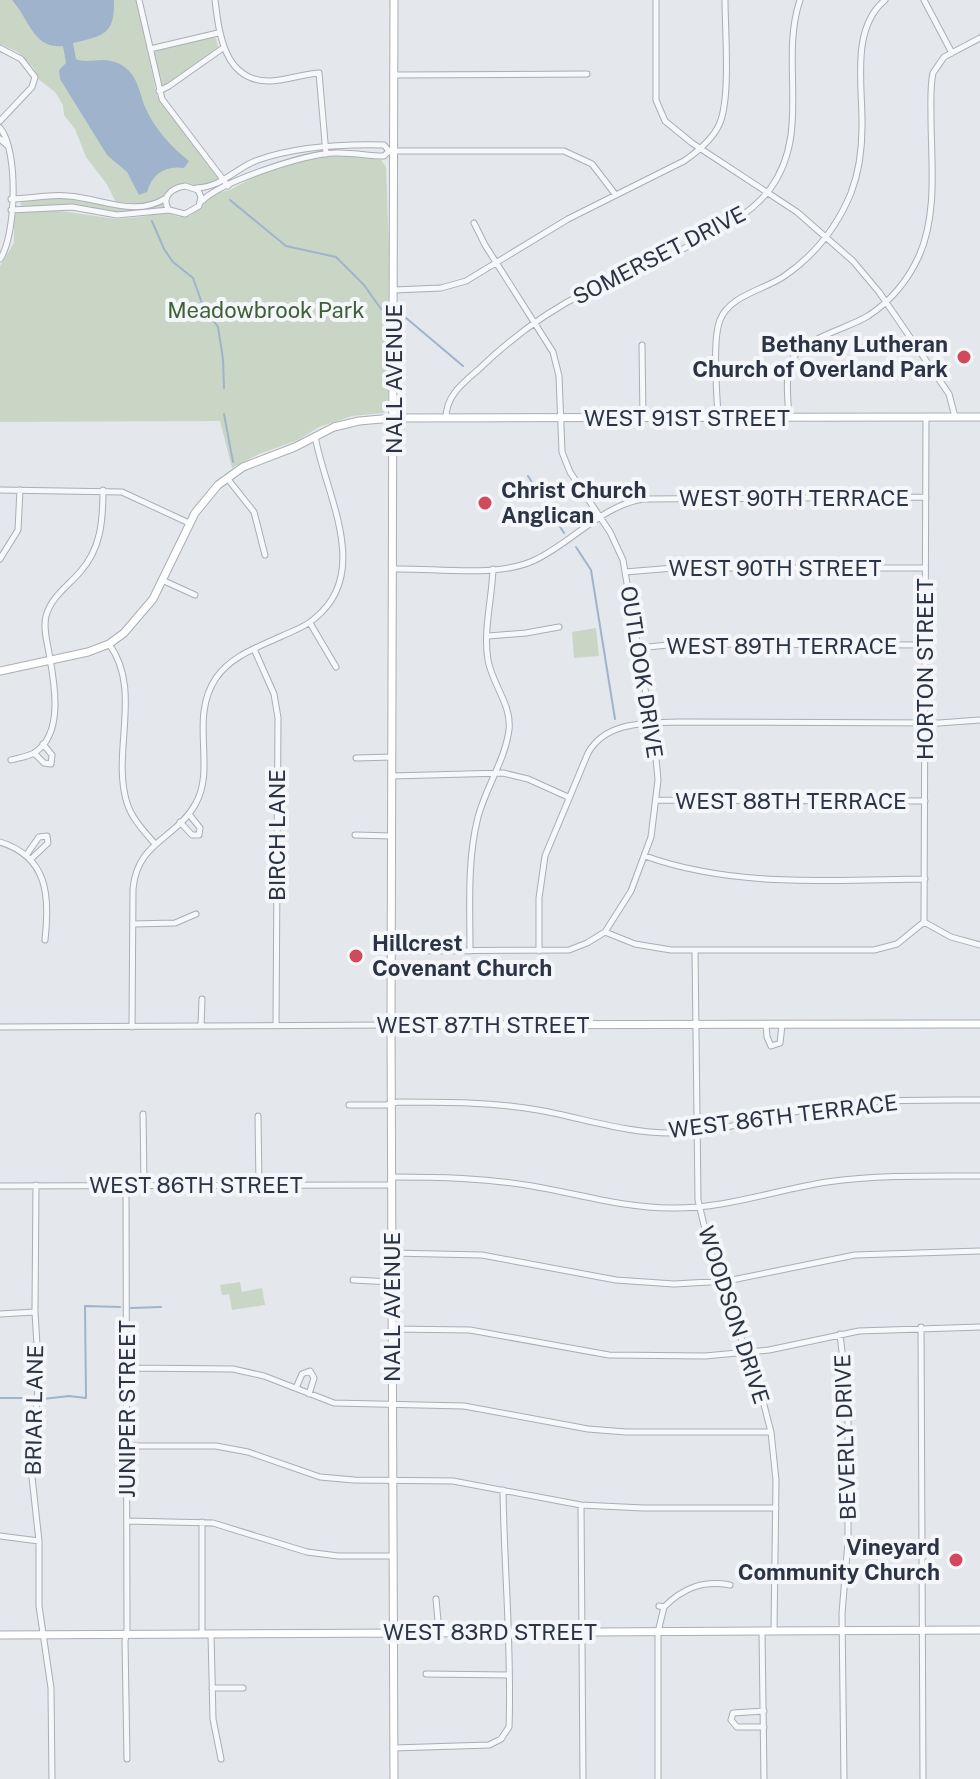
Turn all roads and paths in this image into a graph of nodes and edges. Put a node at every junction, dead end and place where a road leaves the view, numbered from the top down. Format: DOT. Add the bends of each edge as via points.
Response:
graph roads {
  1 [pos="139,0"];
  2 [pos="215,0"];
  3 [pos="394,0"];
  4 [pos="656,0"];
  5 [pos="725,0"];
  6 [pos="800,0"];
  7 [pos="885,0"];
  8 [pos="924,0"];
  9 [pos="218,33"];
  10 [pos="980,38"];
  11 [pos="0,48"];
  12 [pos="223,48"];
  13 [pos="150,49"];
  14 [pos="952,53"];
  15 [pos="587,74"];
  16 [pos="394,75"];
  17 [pos="159,91"];
  18 [pos="0,121"];
  19 [pos="0,128"];
  20 [pos="0,139"];
  21 [pos="8,146"];
  22 [pos="700,148"];
  23 [pos="325,150"];
  24 [pos="392,151"];
  25 [pos="227,184"];
  26 [pos="196,188"];
  27 [pos="767,192"];
  28 [pos="615,194"];
  29 [pos="166,198"];
  30 [pos="11,199"];
  31 [pos="202,201"];
  32 [pos="11,210"];
  33 [pos="169,210"];
  34 [pos="474,223"];
  35 [pos="828,236"];
  36 [pos="0,259"];
  37 [pos="496,263"];
  38 [pos="394,290"];
  39 [pos="886,302"];
  40 [pos="534,322"];
  41 [pos="642,345"];
  42 [pos="718,417"];
  43 [pos="789,417"];
  44 [pos="926,417"];
  45 [pos="955,417"];
  46 [pos="980,417"];
  47 [pos="393,418"];
  48 [pos="559,418"];
  49 [pos="643,418"];
  50 [pos="446,419"];
  51 [pos="315,436"];
  52 [pos="227,478"];
  53 [pos="0,490"];
  54 [pos="20,490"];
  55 [pos="103,490"];
  56 [pos="926,497"];
  57 [pos="601,517"];
  58 [pos="189,523"];
  59 [pos="265,555"];
  60 [pos="0,559"];
  61 [pos="925,568"];
  62 [pos="394,569"];
  63 [pos="493,569"];
  64 [pos="625,572"];
  65 [pos="162,580"];
  66 [pos="195,595"];
  67 [pos="310,623"];
  68 [pos="559,627"];
  69 [pos="488,636"];
  70 [pos="109,644"];
  71 [pos="925,645"];
  72 [pos="638,648"];
  73 [pos="254,649"];
  74 [pos="51,660"];
  75 [pos="336,667"];
  76 [pos="0,671"];
  77 [pos="980,720"];
  78 [pos="926,723"];
  79 [pos="651,724"];
  80 [pos="43,744"];
  81 [pos="34,753"];
  82 [pos="392,757"];
  83 [pos="356,758"];
  84 [pos="11,760"];
  85 [pos="493,773"];
  86 [pos="392,776"];
  87 [pos="568,797"];
  88 [pos="657,800"];
  89 [pos="925,801"];
  90 [pos="189,814"];
  91 [pos="180,822"];
  92 [pos="355,835"];
  93 [pos="392,836"];
  94 [pos="0,842"];
  95 [pos="155,844"];
  96 [pos="645,856"];
  97 [pos="925,879"];
  98 [pos="196,914"];
  99 [pos="924,922"];
  100 [pos="133,924"];
  101 [pos="605,932"];
  102 [pos="45,940"];
  103 [pos="980,945"];
  104 [pos="695,950"];
  105 [pos="391,951"];
  106 [pos="470,951"];
  107 [pos="539,951"];
  108 [pos="202,999"];
  109 [pos="980,1024"];
  110 [pos="391,1025"];
  111 [pos="695,1025"];
  112 [pos="766,1025"];
  113 [pos="782,1025"];
  114 [pos="201,1026"];
  115 [pos="276,1026"];
  116 [pos="0,1027"];
  117 [pos="132,1027"];
  118 [pos="980,1100"];
  119 [pos="392,1103"];
  120 [pos="349,1105"];
  121 [pos="143,1114"];
  122 [pos="258,1116"];
  123 [pos="695,1131"];
  124 [pos="980,1176"];
  125 [pos="392,1181"];
  126 [pos="126,1184"];
  127 [pos="144,1184"];
  128 [pos="36,1185"];
  129 [pos="259,1185"];
  130 [pos="0,1186"];
  131 [pos="699,1207"];
  132 [pos="980,1251"];
  133 [pos="392,1253"];
  134 [pos="353,1280"];
  135 [pos="721,1281"];
  136 [pos="392,1282"];
  137 [pos="35,1312"];
  138 [pos="0,1314"];
  139 [pos="921,1327"];
  140 [pos="980,1327"];
  141 [pos="392,1329"];
  142 [pos="840,1334"];
  143 [pos="747,1353"];
  144 [pos="127,1368"];
  145 [pos="296,1389"];
  146 [pos="309,1394"];
  147 [pos="392,1405"];
  148 [pos="771,1432"];
  149 [pos="127,1446"];
  150 [pos="392,1480"];
  151 [pos="503,1490"];
  152 [pos="581,1505"];
  153 [pos="776,1508"];
  154 [pos="127,1521"];
  155 [pos="202,1522"];
  156 [pos="0,1536"];
  157 [pos="39,1541"];
  158 [pos="392,1556"];
  159 [pos="730,1585"];
  160 [pos="436,1599"];
  161 [pos="843,1630"];
  162 [pos="921,1630"];
  163 [pos="980,1630"];
  164 [pos="762,1631"];
  165 [pos="774,1631"];
  166 [pos="393,1632"];
  167 [pos="439,1632"];
  168 [pos="508,1632"];
  169 [pos="582,1632"];
  170 [pos="658,1632"];
  171 [pos="207,1633"];
  172 [pos="44,1634"];
  173 [pos="126,1634"];
  174 [pos="0,1635"];
  175 [pos="426,1674"];
  176 [pos="509,1675"];
  177 [pos="212,1688"];
  178 [pos="243,1688"];
  179 [pos="764,1711"];
  180 [pos="764,1727"];
  181 [pos="393,1748"];
  182 [pos="127,1759"];
  183 [pos="221,1759"];
  184 [pos="52,1779"];
  185 [pos="394,1779"];
  186 [pos="583,1779"];
  187 [pos="658,1779"];
  188 [pos="764,1779"];
  189 [pos="844,1779"];
  190 [pos="923,1779"];
  1 -- 13 [label="street"];
  2 -- 9 [label="street"];
  3 -- 16 [label="street, NALL AVENUE"];
  4 -- 22 [label="street" via="657,106 669,125"];
  5 -- 22 [label="street" via="725,105 717,129"];
  6 -- 27 [label="street, SOMERSET DRIVE" via="794,31 791,141"];
  7 -- 35 [label="street" via="871,16 863,38 859,166"];
  8 -- 14 [label="street"];
  9 -- 12 [label="street"];
  9 -- 13 [label="street"];
  10 -- 14 [label="street"];
  11 -- 18 [label="street" via="21,59 35,80"];
  12 -- 17 [label="street"];
  12 -- 23 [label="street" via="243,73 258,80 319,73"];
  13 -- 17 [label="street"];
  14 -- 39 [label="street" via="931,80 931,208 926,235 906,279"];
  15 -- 16 [label="street"];
  16 -- 24 [label="street, NALL AVENUE"];
  17 -- 25 [label="street"];
  19 -- 21 [label="street"];
  20 -- 21 [label="street"];
  21 -- 30 [label="street"];
  22 -- 27 [label="street"];
  22 -- 28 [label="street"];
  23 -- 24 [label="street" via="384,156"];
  23 -- 24 [label="street" via="384,145"];
  23 -- 25 [label="street"];
  23 -- 25 [label="street" via="258,160"];
  24 -- 28 [label="street" via="564,151 592,164"];
  24 -- 38 [label="street, NALL AVENUE"];
  25 -- 26 [label="street"];
  25 -- 31 [label="street"];
  26 -- 29 [label="street" via="180,187"];
  26 -- 31 [label="street"];
  27 -- 35 [label="street"];
  27 -- 40 [label="street, SOMERSET DRIVE" via="731,224 583,293"];
  28 -- 37 [label="street"];
  29 -- 30 [label="street" via="139,207 70,196"];
  29 -- 33 [label="street"];
  30 -- 32 [label="street"];
  31 -- 33 [label="street" via="190,213"];
  32 -- 33 [label="street" via="72,207 117,215"];
  32 -- 36 [label="street" via="9,242"];
  34 -- 37 [label="street, OUTLOOK DRIVE"];
  35 -- 39 [label="street"];
  35 -- 42 [label="street" via="795,268 735,302 721,317"];
  37 -- 38 [label="street" via="455,285"];
  37 -- 40 [label="street, OUTLOOK DRIVE"];
  38 -- 47 [label="street, NALL AVENUE"];
  39 -- 43 [label="street" via="794,356"];
  39 -- 45 [label="street" via="949,394"];
  40 -- 48 [label="street, OUTLOOK DRIVE" via="557,364"];
  40 -- 50 [label="street, SOMERSET DRIVE" via="448,399"];
  41 -- 49 [label="street"];
  42 -- 43 [label="street, WEST 91ST STREET"];
  42 -- 49 [label="street, WEST 91ST STREET"];
  43 -- 44 [label="street, WEST 91ST STREET"];
  44 -- 45 [label="street, WEST 91ST STREET"];
  44 -- 56 [label="street, HORTON STREET"];
  45 -- 46 [label="street, WEST 91ST STREET"];
  47 -- 50 [label="street, WEST 91ST STREET"];
  47 -- 51 [label="street" via="359,421"];
  47 -- 62 [label="street, NALL AVENUE"];
  48 -- 49 [label="street, WEST 91ST STREET"];
  48 -- 50 [label="street, WEST 91ST STREET"];
  48 -- 57 [label="street, OUTLOOK DRIVE" via="566,463"];
  51 -- 52 [label="street"];
  51 -- 67 [label="street" via="344,556 337,591"];
  52 -- 58 [label="street"];
  52 -- 59 [label="street" via="254,512"];
  53 -- 54 [label="street"];
  54 -- 55 [label="street"];
  54 -- 60 [label="street" via="18,530"];
  55 -- 58 [label="street" via="130,494"];
  55 -- 74 [label="street" via="95,548 47,613"];
  56 -- 57 [label="street, WEST 90TH TERRACE" via="643,499 623,503"];
  56 -- 61 [label="street, HORTON STREET"];
  57 -- 63 [label="street, WEST 90TH TERRACE" via="537,559"];
  57 -- 64 [label="street, OUTLOOK DRIVE"];
  58 -- 65 [label="street"];
  61 -- 64 [label="street, WEST 90TH STREET"];
  61 -- 71 [label="street, HORTON STREET"];
  62 -- 63 [label="street, WEST 90TH TERRACE"];
  62 -- 82 [label="street, NALL AVENUE"];
  63 -- 69 [label="street"];
  64 -- 72 [label="street, OUTLOOK DRIVE"];
  65 -- 66 [label="street"];
  65 -- 70 [label="street" via="146,610"];
  67 -- 73 [label="street"];
  67 -- 75 [label="street"];
  68 -- 69 [label="street"];
  69 -- 85 [label="street" via="491,672 509,719"];
  70 -- 74 [label="street"];
  70 -- 95 [label="street" via="124,680 126,801"];
  71 -- 72 [label="street, WEST 89TH TERRACE"];
  71 -- 78 [label="street, HORTON STREET"];
  72 -- 79 [label="street, OUTLOOK DRIVE"];
  73 -- 90 [label="street" via="223,670 209,690 202,719 202,786"];
  73 -- 115 [label="street, BIRCH LANE" via="274,694 278,718"];
  74 -- 76 [label="street"];
  74 -- 80 [label="street" via="55,700"];
  77 -- 78 [label="street"];
  78 -- 79 [label="street"];
  78 -- 89 [label="street, HORTON STREET"];
  79 -- 87 [label="street" via="606,733 594,744"];
  79 -- 88 [label="street, OUTLOOK DRIVE"];
  80 -- 81 [label="street"];
  80 -- 81 [label="street" via="52,755 51,764"];
  81 -- 84 [label="street"];
  82 -- 83 [label="street"];
  82 -- 86 [label="street, NALL AVENUE"];
  85 -- 86 [label="street"];
  85 -- 87 [label="street" via="528,779"];
  85 -- 106 [label="street" via="474,838"];
  86 -- 93 [label="street, NALL AVENUE"];
  87 -- 107 [label="street" via="542,869"];
  88 -- 89 [label="street, WEST 88TH TERRACE"];
  88 -- 96 [label="street, OUTLOOK DRIVE"];
  89 -- 97 [label="street, HORTON STREET"];
  90 -- 91 [label="street"];
  90 -- 91 [label="street" via="199,835"];
  91 -- 95 [label="street"];
  92 -- 93 [label="street"];
  93 -- 105 [label="street, NALL AVENUE"];
  94 -- 102 [label="street" via="29,856 46,891"];
  95 -- 100 [label="street" via="135,873"];
  96 -- 97 [label="street" via="685,870 744,878"];
  96 -- 101 [label="street, OUTLOOK DRIVE"];
  97 -- 99 [label="street, HORTON STREET"];
  98 -- 100 [label="street" via="175,923"];
  99 -- 103 [label="street"];
  99 -- 104 [label="street" via="897,944 874,950"];
  100 -- 117 [label="street"];
  101 -- 104 [label="street" via="649,948"];
  101 -- 107 [label="street" via="569,950"];
  104 -- 111 [label="street, WOODSON DRIVE"];
  105 -- 106 [label="street"];
  105 -- 110 [label="street, NALL AVENUE"];
  106 -- 107 [label="street"];
  108 -- 114 [label="street"];
  109 -- 113 [label="street, WEST 87TH STREET"];
  110 -- 111 [label="street, WEST 87TH STREET"];
  110 -- 115 [label="street, WEST 87TH STREET"];
  110 -- 119 [label="street, NALL AVENUE"];
  111 -- 112 [label="street, WEST 87TH STREET"];
  111 -- 123 [label="street, WOODSON DRIVE"];
  112 -- 113 [label="street, WEST 87TH STREET"];
  112 -- 113 [label="street" via="771,1046 780,1043"];
  114 -- 115 [label="street, WEST 87TH STREET"];
  114 -- 117 [label="street, WEST 87TH STREET"];
  116 -- 117 [label="street, WEST 87TH STREET"];
  118 -- 123 [label="street, WEST 86TH TERRACE" via="849,1103"];
  119 -- 120 [label="street, WEST 86TH TERRACE"];
  119 -- 123 [label="street, WEST 86TH TERRACE" via="514,1106 625,1129"];
  119 -- 125 [label="street, NALL AVENUE"];
  121 -- 127 [label="street"];
  122 -- 129 [label="street"];
  123 -- 131 [label="street, WOODSON DRIVE"];
  124 -- 131 [label="street, WEST 86TH STREET" via="859,1178"];
  125 -- 129 [label="street, WEST 86TH STREET"];
  125 -- 131 [label="street, WEST 86TH STREET" via="484,1179 630,1206"];
  125 -- 133 [label="street, NALL AVENUE"];
  126 -- 127 [label="street, WEST 86TH STREET"];
  126 -- 128 [label="street, WEST 86TH STREET"];
  126 -- 144 [label="street, JUNIPER STREET"];
  127 -- 129 [label="street, WEST 86TH STREET"];
  128 -- 130 [label="street, WEST 86TH STREET"];
  128 -- 137 [label="street, BRIAR LANE"];
  131 -- 135 [label="street, WOODSON DRIVE"];
  132 -- 135 [label="street" via="855,1255"];
  133 -- 135 [label="street" via="482,1255 640,1283"];
  133 -- 136 [label="street, NALL AVENUE"];
  134 -- 136 [label="street"];
  135 -- 143 [label="street, WOODSON DRIVE"];
  136 -- 141 [label="street, NALL AVENUE"];
  137 -- 138 [label="street"];
  137 -- 157 [label="street, BRIAR LANE" via="39,1378 31,1468"];
  139 -- 140 [label="street"];
  139 -- 142 [label="street"];
  139 -- 162 [label="street"];
  141 -- 143 [label="street" via="470,1330 609,1355"];
  141 -- 147 [label="street, NALL AVENUE"];
  142 -- 143 [label="street"];
  142 -- 161 [label="street, BEVERLY DRIVE" via="848,1404"];
  143 -- 148 [label="street, WOODSON DRIVE"];
  144 -- 145 [label="street" via="233,1369"];
  144 -- 149 [label="street, JUNIPER STREET"];
  145 -- 146 [label="street"];
  145 -- 146 [label="street" via="303,1372 310,1371 314,1378"];
  146 -- 147 [label="street" via="342,1405"];
  147 -- 148 [label="street" via="464,1406 603,1431"];
  147 -- 150 [label="street, NALL AVENUE"];
  148 -- 153 [label="street, WOODSON DRIVE"];
  149 -- 150 [label="street" via="216,1446 320,1477"];
  149 -- 154 [label="street, JUNIPER STREET"];
  150 -- 151 [label="street" via="453,1481"];
  150 -- 158 [label="street, NALL AVENUE"];
  151 -- 152 [label="street"];
  151 -- 168 [label="street"];
  152 -- 153 [label="street"];
  152 -- 169 [label="street"];
  153 -- 165 [label="street, WOODSON DRIVE"];
  154 -- 155 [label="street"];
  154 -- 173 [label="street, JUNIPER STREET"];
  155 -- 158 [label="street" via="307,1552"];
  155 -- 171 [label="street"];
  156 -- 157 [label="street"];
  157 -- 172 [label="street, BRIAR LANE"];
  158 -- 166 [label="street, NALL AVENUE"];
  159 -- 170 [label="street" via="713,1582 680,1593 662,1607"];
  160 -- 167 [label="street"];
  161 -- 162 [label="street, WEST 83RD STREET"];
  161 -- 165 [label="street, WEST 83RD STREET"];
  161 -- 189 [label="street, BEVERLY DRIVE"];
  162 -- 163 [label="street, WEST 83RD STREET"];
  162 -- 190 [label="street"];
  164 -- 165 [label="street, WEST 83RD STREET"];
  164 -- 170 [label="street, WEST 83RD STREET"];
  164 -- 179 [label="street"];
  166 -- 167 [label="street, WEST 83RD STREET"];
  166 -- 171 [label="street, WEST 83RD STREET"];
  166 -- 181 [label="street, NALL AVENUE"];
  167 -- 168 [label="street, WEST 83RD STREET"];
  168 -- 169 [label="street, WEST 83RD STREET"];
  168 -- 176 [label="street"];
  169 -- 170 [label="street, WEST 83RD STREET"];
  169 -- 186 [label="street"];
  170 -- 187 [label="street"];
  171 -- 173 [label="street, WEST 83RD STREET"];
  171 -- 177 [label="street"];
  172 -- 173 [label="street, WEST 83RD STREET"];
  172 -- 174 [label="street, WEST 83RD STREET"];
  172 -- 184 [label="street, BRIAR LANE" via="51,1688"];
  173 -- 182 [label="street, JUNIPER STREET"];
  175 -- 176 [label="street"];
  176 -- 181 [label="street" via="509,1727 501,1739 489,1745"];
  177 -- 178 [label="street"];
  177 -- 183 [label="street"];
  179 -- 180 [label="street"];
  179 -- 180 [label="street" via="737,1711 731,1720 737,1727"];
  180 -- 188 [label="street"];
  181 -- 185 [label="street, NALL AVENUE"];
}
